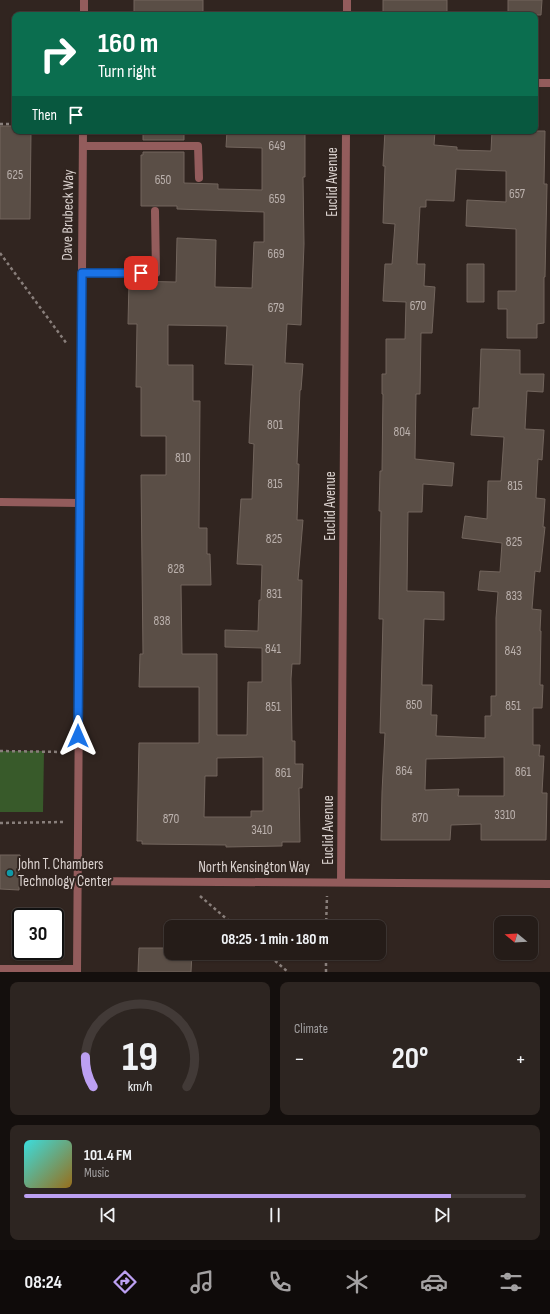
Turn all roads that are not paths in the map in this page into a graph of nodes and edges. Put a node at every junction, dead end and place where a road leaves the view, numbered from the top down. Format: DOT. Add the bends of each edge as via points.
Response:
graph roads {
  1 [pos="84,0"];
  2 [pos="346,0"];
  3 [pos="84,12"];
  4 [pos="347,12"];
  5 [pos="538,83"];
  6 [pos="550,83"];
  7 [pos="83,134"];
  8 [pos="346,134"];
  9 [pos="83,146"];
  10 [pos="199,178"];
  11 [pos="156,211"];
  12 [pos="82,273"];
  13 [pos="0,502"];
  14 [pos="80,503"];
  15 [pos="77,881"];
  16 [pos="341,882"];
  17 [pos="550,884"];
  18 [pos="0,970"];
  19 [pos="77,971"];
  1 -- 3 [label="street"];
  2 -- 4 [label="street"];
  5 -- 6 [label="street"];
  7 -- 9 [label="street, Dave Brubeck Way"];
  8 -- 16 [label="street, Euclid Avenue"];
  9 -- 10 [label="street" via="198,146"];
  9 -- 12 [label="street, Dave Brubeck Way"];
  11 -- 12 [label="street" via="156,273"];
  12 -- 14 [label="street, Dave Brubeck Way"];
  13 -- 14 [label="street"];
  14 -- 15 [label="street, Dave Brubeck Way"];
  15 -- 16 [label="street, North Kensington Way"];
  15 -- 19 [label="street, Dave Brubeck Way"];
  16 -- 17 [label="street, North Kensington Way"];
  18 -- 19 [label="street"];
}
